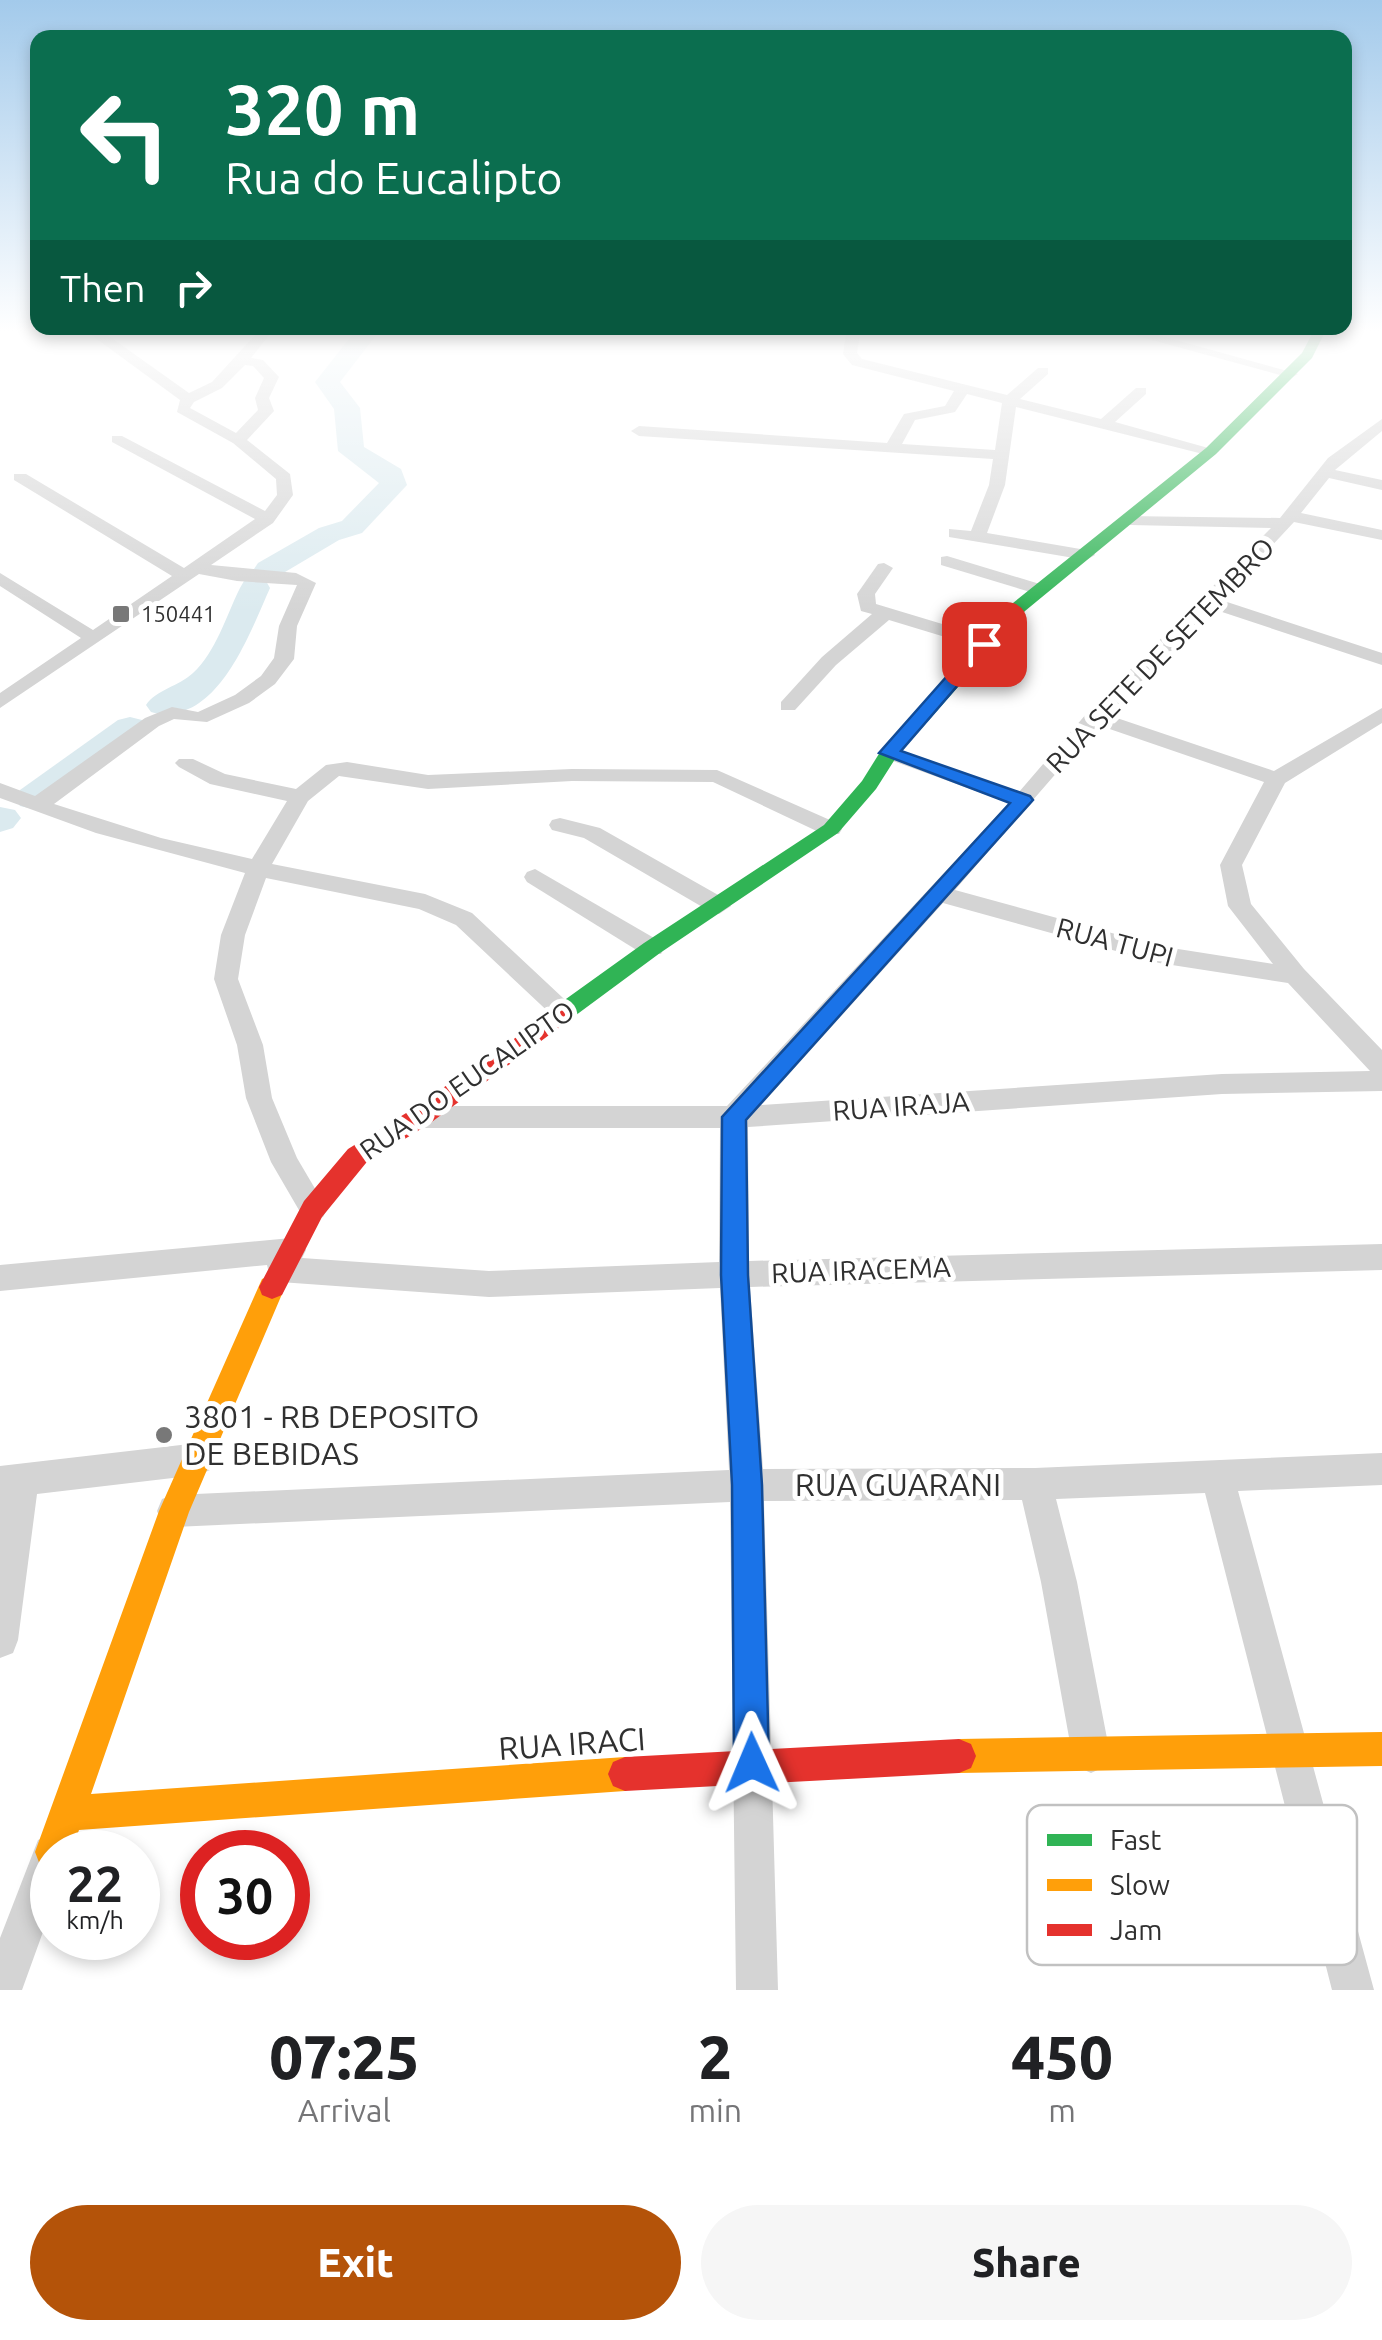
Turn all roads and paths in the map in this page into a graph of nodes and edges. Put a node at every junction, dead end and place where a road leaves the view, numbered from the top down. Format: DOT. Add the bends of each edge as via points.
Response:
graph roads {
  1 [pos="214,427"];
  2 [pos="251,427"];
  3 [pos="904,427"];
  4 [pos="1005,427"];
  5 [pos="1115,427"];
  6 [pos="1236,427"];
  7 [pos="1378,427"];
  8 [pos="640,431"];
  9 [pos="118,439"];
  10 [pos="238,440"];
  11 [pos="1356,443"];
  12 [pos="892,448"];
  13 [pos="1382,448"];
  14 [pos="1211,451"];
  15 [pos="1000,455"];
  16 [pos="1325,472"];
  17 [pos="20,478"];
  18 [pos="1382,485"];
  19 [pos="266,519"];
  20 [pos="1288,519"];
  21 [pos="1130,520"];
  22 [pos="955,533"];
  23 [pos="978,535"];
  24 [pos="1380,535"];
  25 [pos="1086,555"];
  26 [pos="946,560"];
  27 [pos="884,568"];
  28 [pos="187,571"];
  29 [pos="0,578"];
  30 [pos="1038,590"];
  31 [pos="1207,602"];
  32 [pos="884,614"];
  33 [pos="92,638"];
  34 [pos="985,643"];
  35 [pos="1382,659"];
  36 [pos="0,702"];
  37 [pos="788,706"];
  38 [pos="1382,714"];
  39 [pos="1094,717"];
  40 [pos="888,753"];
  41 [pos="186,763"];
  42 [pos="1276,780"];
  43 [pos="0,790"];
  44 [pos="300,797"];
  45 [pos="1023,800"];
  46 [pos="36,806"];
  47 [pos="560,825"];
  48 [pos="831,829"];
  49 [pos="258,868"];
  50 [pos="535,877"];
  51 [pos="938,892"];
  52 [pos="719,906"];
  53 [pos="652,948"];
  54 [pos="1295,975"];
  55 [pos="565,1012"];
  56 [pos="1382,1067"];
  57 [pos="1382,1082"];
  58 [pos="734,1117"];
  59 [pos="420,1118"];
  60 [pos="313,1209"];
  61 [pos="1382,1257"];
  62 [pos="286,1260"];
  63 [pos="734,1275"];
  64 [pos="0,1278"];
  65 [pos="198,1459"];
  66 [pos="1382,1469"];
  67 [pos="1218,1475"];
  68 [pos="11,1481"];
  69 [pos="1034,1484"];
  70 [pos="747,1485"];
  71 [pos="174,1511"];
  72 [pos="0,1640"];
  73 [pos="1288,1748"];
  74 [pos="1382,1750"];
  75 [pos="1090,1754"];
  76 [pos="752,1763"];
  77 [pos="1303,1805"];
  78 [pos="68,1813"];
  79 [pos="62,1830"];
  80 [pos="30,1914"];
  81 [pos="1346,1965"];
  82 [pos="1,1990"];
  83 [pos="758,1990"];
  84 [pos="1353,1990"];
  1 -- 10 [label="street"];
  2 -- 10 [label="street"];
  3 -- 12 [label="street"];
  4 -- 15 [label="street"];
  5 -- 14 [label="street"];
  6 -- 14 [label="street, RUA DO EUCALIPTO"];
  7 -- 11 [label="street, RUA SETE DE SETEMBRO"];
  8 -- 12 [label="street"];
  9 -- 19 [label="street"];
  10 -- 19 [label="street" via="284,476 285,498"];
  11 -- 13 [label="street"];
  11 -- 16 [label="street, RUA SETE DE SETEMBRO"];
  12 -- 15 [label="street"];
  14 -- 21 [label="street, RUA DO EUCALIPTO"];
  15 -- 23 [label="street" via="997,485"];
  16 -- 18 [label="street"];
  16 -- 20 [label="street, RUA SETE DE SETEMBRO"];
  17 -- 28 [label="street"];
  19 -- 28 [label="street"];
  20 -- 21 [label="street, RUA SETE DE SETEMBRO"];
  20 -- 24 [label="street"];
  20 -- 31 [label="street, RUA SETE DE SETEMBRO"];
  21 -- 25 [label="street, RUA DO EUCALIPTO"];
  22 -- 23 [label="street"];
  23 -- 25 [label="street"];
  25 -- 30 [label="street, RUA DO EUCALIPTO"];
  26 -- 30 [label="street"];
  27 -- 32 [label="street" via="864,603"];
  28 -- 33 [label="street"];
  28 -- 46 [label="street" via="308,583 288,626 284,659 255,691 196,719 166,714"];
  29 -- 33 [label="street"];
  30 -- 34 [label="street, RUA DO EUCALIPTO"];
  31 -- 35 [label="street"];
  31 -- 39 [label="street, RUA SETE DE SETEMBRO"];
  32 -- 34 [label="street"];
  32 -- 37 [label="street"];
  33 -- 36 [label="street"];
  34 -- 40 [label="street, RUA DO EUCALIPTO"];
  38 -- 42 [label="street"];
  39 -- 42 [label="street"];
  39 -- 45 [label="street, RUA SETE DE SETEMBRO"];
  40 -- 45 [label="street"];
  40 -- 48 [label="street, RUA DO EUCALIPTO"];
  41 -- 44 [label="street" via="218,779"];
  42 -- 54 [label="street" via="1231,865 1240,906"];
  43 -- 46 [label="street"];
  44 -- 48 [label="street" via="338,768 428,782 698,774 733,781"];
  44 -- 49 [label="street"];
  45 -- 51 [label="street, RUA SETE DE SETEMBRO"];
  46 -- 49 [label="street" via="179,853"];
  47 -- 52 [label="street" via="592,832"];
  48 -- 52 [label="street, RUA DO EUCALIPTO"];
  49 -- 55 [label="street" via="451,912"];
  49 -- 60 [label="street" via="233,935 226,979 260,1098"];
  50 -- 53 [label="street"];
  51 -- 54 [label="street, RUA TUPI" via="1153,955"];
  51 -- 58 [label="street, RUA SETE DE SETEMBRO"];
  52 -- 53 [label="street, RUA DO EUCALIPTO"];
  53 -- 55 [label="street, RUA DO EUCALIPTO"];
  54 -- 56 [label="street"];
  55 -- 59 [label="street, RUA DO EUCALIPTO"];
  57 -- 58 [label="street, RUA IRAJA" via="1222,1084"];
  58 -- 59 [label="street, RUA IRAJA"];
  58 -- 63 [label="street"];
  59 -- 60 [label="street, RUA DO EUCALIPTO" via="357,1156"];
  60 -- 62 [label="street, RUA DO EUCALIPTO"];
  61 -- 63 [label="street, RUA IRACEMA"];
  62 -- 63 [label="street, RUA IRACEMA" via="490,1284"];
  62 -- 64 [label="street, RUA IRACEMA"];
  62 -- 65 [label="street, RUA DO EUCALIPTO"];
  63 -- 70 [label="street"];
  65 -- 68 [label="street"];
  65 -- 71 [label="street, RUA DO EUCALIPTO"];
  66 -- 67 [label="street, RUA GUARANI"];
  67 -- 69 [label="street, RUA GUARANI"];
  67 -- 73 [label="street"];
  68 -- 72 [label="street"];
  69 -- 70 [label="street, RUA GUARANI"];
  69 -- 75 [label="street"];
  70 -- 71 [label="street, RUA GUARANI"];
  70 -- 76 [label="street"];
  71 -- 78 [label="street, RUA DO EUCALIPTO"];
  73 -- 74 [label="street, RUA IRACI"];
  73 -- 75 [label="street, RUA IRACI"];
  73 -- 77 [label="street"];
  75 -- 76 [label="street, RUA IRACI"];
  76 -- 78 [label="street, RUA IRACI"];
  76 -- 83 [label="street"];
  78 -- 79 [label="street, RUA DO EUCALIPTO"];
  80 -- 82 [label="street, RUA DO EUCALIPTO"];
  81 -- 84 [label="street"];
}
